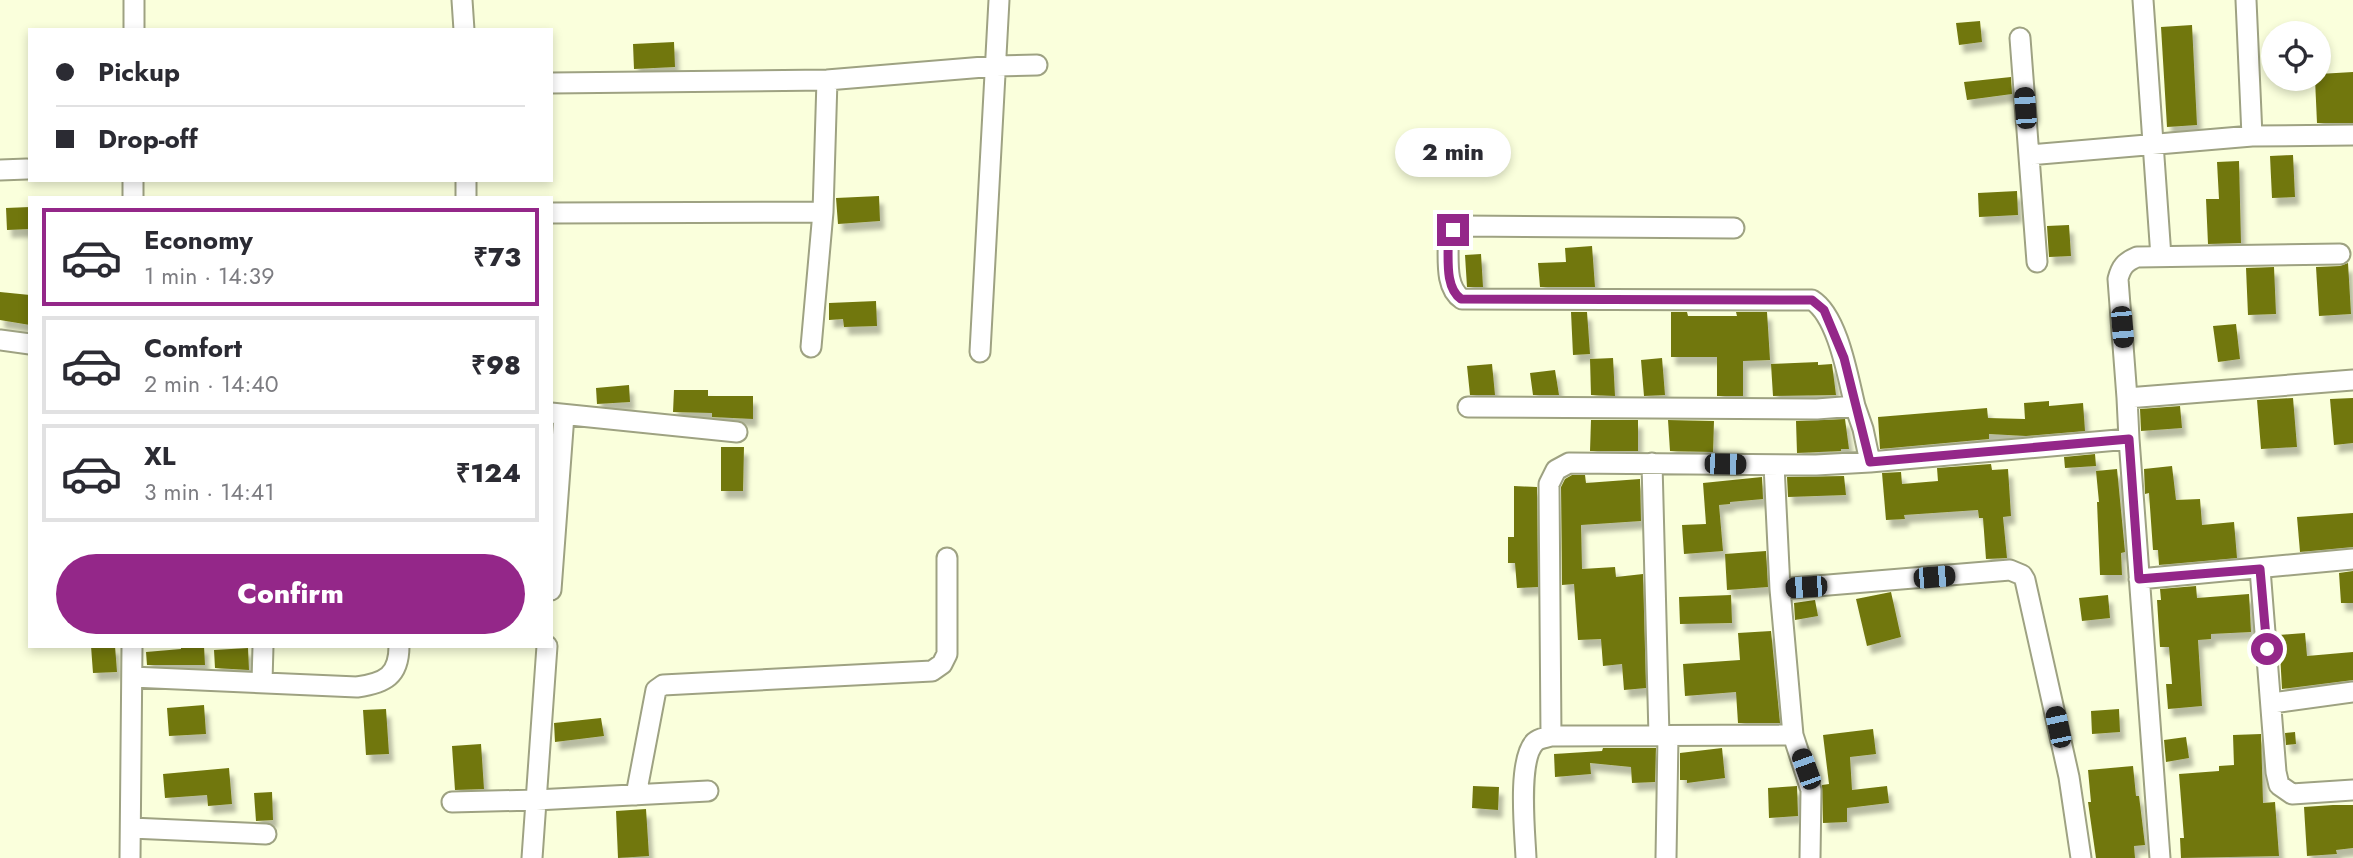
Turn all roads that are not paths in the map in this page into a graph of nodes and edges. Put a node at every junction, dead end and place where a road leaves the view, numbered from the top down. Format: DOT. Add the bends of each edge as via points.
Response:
graph roads {
  1 [pos="134,0"];
  2 [pos="462,0"];
  3 [pos="999,0"];
  4 [pos="2143,0"];
  5 [pos="2246,0"];
  6 [pos="134,28"];
  7 [pos="464,28"];
  8 [pos="2020,38"];
  9 [pos="1037,65"];
  10 [pos="996,66"];
  11 [pos="827,80"];
  12 [pos="553,83"];
  13 [pos="2353,135"];
  14 [pos="2252,136"];
  15 [pos="2153,144"];
  16 [pos="2029,155"];
  17 [pos="27,169"];
  18 [pos="0,170"];
  19 [pos="822,212"];
  20 [pos="553,214"];
  21 [pos="1734,228"];
  22 [pos="2340,254"];
  23 [pos="2161,257"];
  24 [pos="2037,262"];
  25 [pos="0,340"];
  26 [pos="28,344"];
  27 [pos="811,346"];
  28 [pos="980,352"];
  29 [pos="2353,380"];
  30 [pos="2127,398"];
  31 [pos="1468,407"];
  32 [pos="1855,407"];
  33 [pos="558,414"];
  34 [pos="737,432"];
  35 [pos="2129,439"];
  36 [pos="1870,462"];
  37 [pos="1652,463"];
  38 [pos="1774,465"];
  39 [pos="553,540"];
  40 [pos="947,558"];
  41 [pos="2353,559"];
  42 [pos="2260,569"];
  43 [pos="2139,579"];
  44 [pos="1780,589"];
  45 [pos="132,648"];
  46 [pos="263,648"];
  47 [pos="399,648"];
  48 [pos="547,648"];
  49 [pos="132,677"];
  50 [pos="262,682"];
  51 [pos="2353,692"];
  52 [pos="2272,703"];
  53 [pos="1793,735"];
  54 [pos="1551,736"];
  55 [pos="1664,736"];
  56 [pos="2353,790"];
  57 [pos="708,791"];
  58 [pos="636,795"];
  59 [pos="536,800"];
  60 [pos="452,802"];
  61 [pos="131,828"];
  62 [pos="266,834"];
  63 [pos="130,858"];
  64 [pos="532,858"];
  65 [pos="1526,858"];
  66 [pos="1666,858"];
  67 [pos="1810,858"];
  68 [pos="2081,858"];
  69 [pos="2160,858"];
  1 -- 6 [label="street"];
  2 -- 7 [label="street"];
  3 -- 10 [label="street"];
  4 -- 15 [label="street"];
  5 -- 14 [label="street"];
  8 -- 16 [label="street"];
  9 -- 10 [label="street"];
  10 -- 11 [label="street"];
  10 -- 28 [label="street"];
  11 -- 12 [label="street"];
  11 -- 19 [label="street"];
  13 -- 14 [label="street"];
  14 -- 15 [label="street"];
  15 -- 16 [label="street"];
  15 -- 23 [label="street"];
  16 -- 24 [label="street"];
  17 -- 18 [label="street"];
  19 -- 20 [label="street"];
  19 -- 27 [label="street"];
  21 -- 32 [label="street" via="1459,226 1448,237 1451,285 1461,299 1812,300 1824,310 1844,358"];
  22 -- 23 [label="street"];
  23 -- 30 [label="street" via="2126,262 2118,279"];
  25 -- 26 [label="street"];
  29 -- 30 [label="street"];
  30 -- 35 [label="street"];
  31 -- 32 [label="street"];
  32 -- 36 [label="street"];
  33 -- 34 [label="street"];
  33 -- 39 [label="street"];
  35 -- 36 [label="street"];
  35 -- 43 [label="street"];
  36 -- 38 [label="street"];
  37 -- 38 [label="street"];
  37 -- 54 [label="street" via="1569,463 1556,470 1549,484"];
  37 -- 55 [label="street"];
  38 -- 44 [label="street"];
  40 -- 58 [label="street" via="947,654 942,664 932,671 663,685 656,691"];
  41 -- 42 [label="street"];
  42 -- 43 [label="street"];
  42 -- 52 [label="street"];
  43 -- 69 [label="street"];
  44 -- 53 [label="street"];
  44 -- 68 [label="street" via="2010,570 2022,575 2070,777"];
  45 -- 49 [label="street"];
  46 -- 50 [label="street"];
  47 -- 50 [label="street" via="396,669 374,684"];
  48 -- 59 [label="street"];
  49 -- 50 [label="street"];
  49 -- 61 [label="street"];
  51 -- 52 [label="street"];
  52 -- 56 [label="street" via="2279,785 2292,794"];
  53 -- 55 [label="street"];
  53 -- 67 [label="street" via="1811,790"];
  54 -- 55 [label="street"];
  54 -- 65 [label="street" via="1537,740 1529,750 1523,813"];
  55 -- 66 [label="street"];
  57 -- 58 [label="street"];
  58 -- 59 [label="street"];
  59 -- 60 [label="street"];
  59 -- 64 [label="street"];
  61 -- 62 [label="street"];
  61 -- 63 [label="street"];
}
